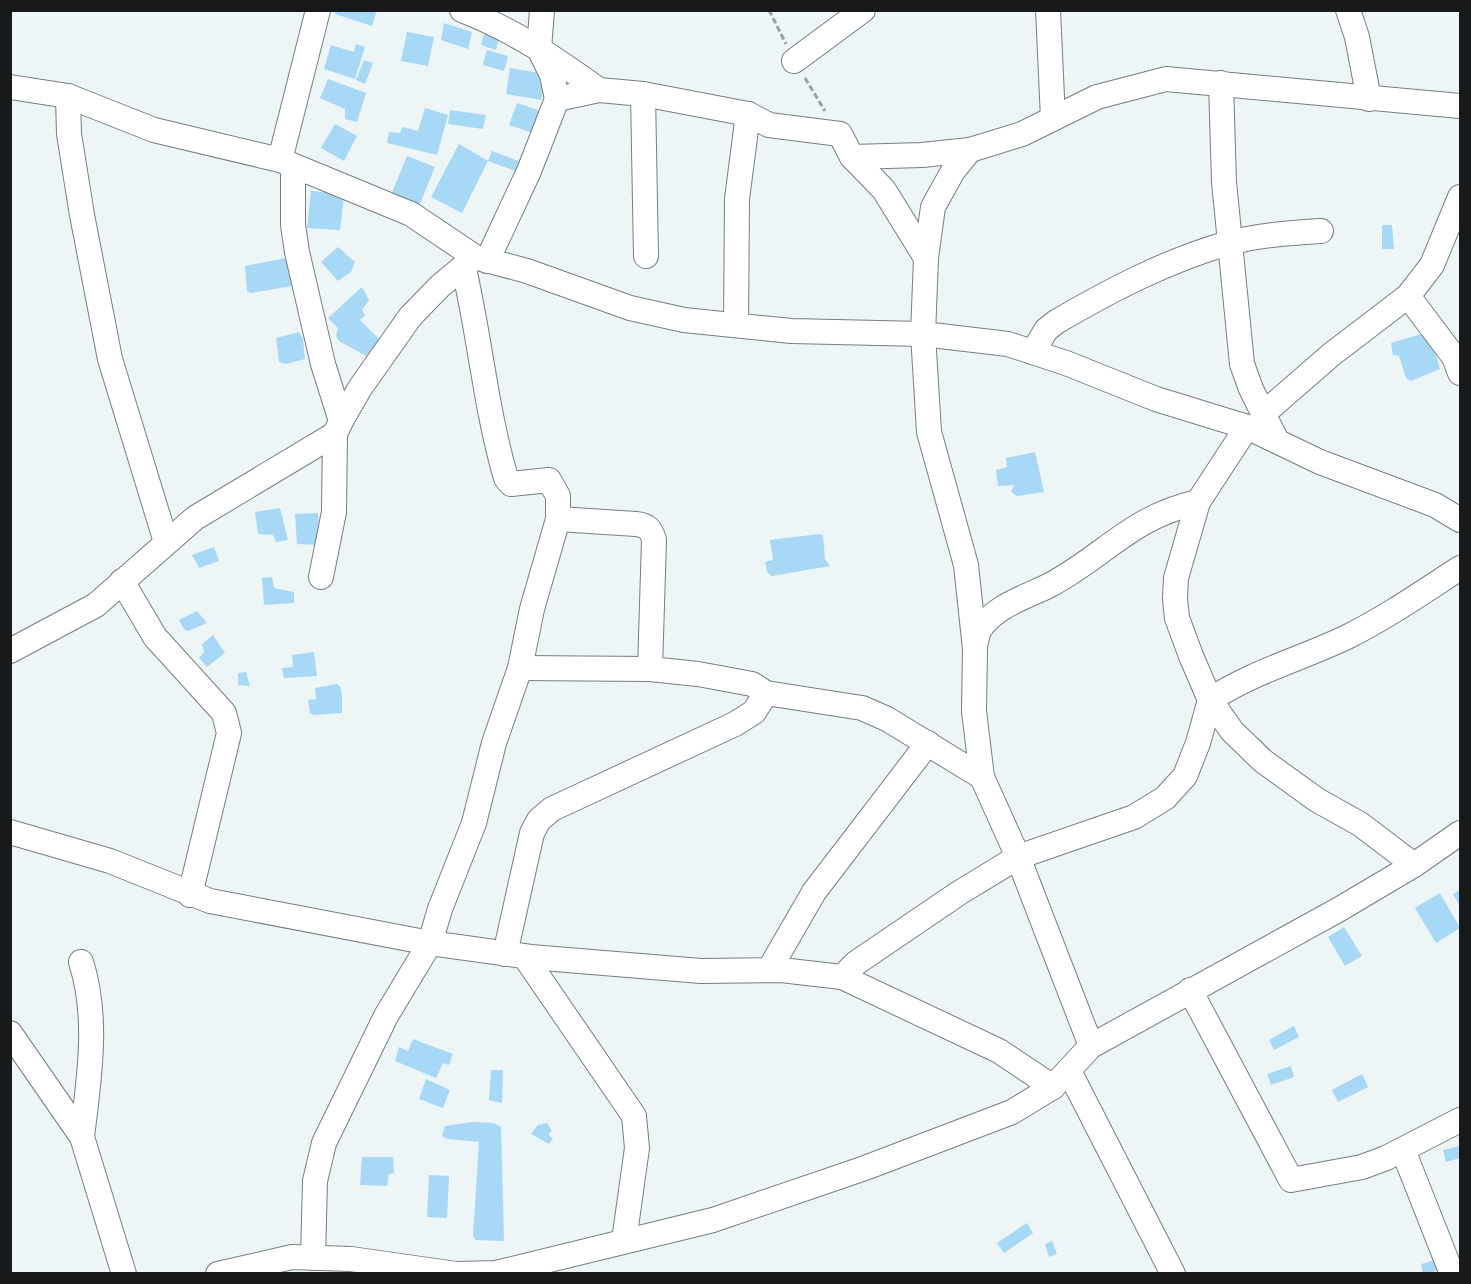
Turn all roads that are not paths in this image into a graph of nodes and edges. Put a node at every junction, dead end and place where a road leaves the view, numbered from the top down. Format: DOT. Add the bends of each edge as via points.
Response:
graph roads {
  1 [pos="318,10"];
  2 [pos="462,10"];
  3 [pos="542,10"];
  4 [pos="863,10"];
  5 [pos="1048,10"];
  6 [pos="1348,10"];
  7 [pos="539,49"];
  8 [pos="794,61"];
  9 [pos="1221,83"];
  10 [pos="10,87"];
  11 [pos="599,90"];
  12 [pos="644,94"];
  13 [pos="68,96"];
  14 [pos="557,99"];
  15 [pos="1369,99"];
  16 [pos="1461,106"];
  17 [pos="748,114"];
  18 [pos="1053,119"];
  19 [pos="970,150"];
  20 [pos="852,157"];
  21 [pos="286,163"];
  22 [pos="1461,197"];
  23 [pos="1321,231"];
  24 [pos="1230,243"];
  25 [pos="646,256"];
  26 [pos="926,258"];
  27 [pos="475,262"];
  28 [pos="1408,296"];
  29 [pos="736,325"];
  30 [pos="922,334"];
  31 [pos="1033,352"];
  32 [pos="1461,373"];
  33 [pos="1255,421"];
  34 [pos="338,428"];
  35 [pos="1198,502"];
  36 [pos="558,519"];
  37 [pos="1461,520"];
  38 [pos="166,542"];
  39 [pos="1461,568"];
  40 [pos="321,577"];
  41 [pos="122,581"];
  42 [pos="975,649"];
  43 [pos="10,651"];
  44 [pos="520,668"];
  45 [pos="650,669"];
  46 [pos="766,693"];
  47 [pos="1210,700"];
  48 [pos="928,743"];
  49 [pos="982,777"];
  50 [pos="10,832"];
  51 [pos="1461,833"];
  52 [pos="1018,857"];
  53 [pos="1414,865"];
  54 [pos="190,895"];
  55 [pos="430,943"];
  56 [pos="515,955"];
  57 [pos="81,962"];
  58 [pos="769,970"];
  59 [pos="842,977"];
  60 [pos="1190,990"];
  61 [pos="10,1033"];
  62 [pos="1091,1046"];
  63 [pos="1061,1079"];
  64 [pos="1461,1120"];
  65 [pos="82,1137"];
  66 [pos="1403,1150"];
  67 [pos="624,1241"];
  68 [pos="313,1258"];
  69 [pos="496,1273"];
  70 [pos="124,1274"];
  71 [pos="218,1274"];
  72 [pos="457,1274"];
  73 [pos="1173,1274"];
  74 [pos="1452,1274"];
  1 -- 21 [label="street"];
  2 -- 7 [label="street"];
  3 -- 7 [label="street"];
  4 -- 8 [label="street"];
  5 -- 18 [label="street"];
  6 -- 15 [label="street" via="1358,37"];
  7 -- 11 [label="street"];
  7 -- 14 [label="street" via="552,75"];
  9 -- 15 [label="street"];
  9 -- 18 [label="street" via="1166,79 1137,85 1097,97"];
  9 -- 24 [label="street"];
  10 -- 13 [label="street"];
  11 -- 12 [label="street"];
  11 -- 14 [label="street"];
  12 -- 17 [label="street"];
  12 -- 25 [label="street"];
  13 -- 21 [label="street" via="154,130"];
  13 -- 38 [label="street" via="69,134 110,359"];
  14 -- 27 [label="street" via="525,180"];
  15 -- 16 [label="street"];
  17 -- 20 [label="street" via="770,125 840,134"];
  17 -- 29 [label="street" via="736,199"];
  18 -- 19 [label="street" via="1022,134"];
  19 -- 20 [label="street"];
  19 -- 26 [label="street" via="933,207"];
  20 -- 26 [label="street" via="884,190"];
  21 -- 27 [label="street" via="411,214"];
  21 -- 34 [label="street" via="297,252"];
  22 -- 28 [label="street" via="1432,265"];
  23 -- 24 [label="street"];
  24 -- 31 [label="street" via="1164,265 1078,309 1046,330"];
  24 -- 33 [label="street" via="1242,364"];
  26 -- 30 [label="street"];
  27 -- 29 [label="street" via="527,271 630,308 684,320"];
  27 -- 34 [label="street" via="440,286 410,317 360,388"];
  27 -- 36 [label="street" via="506,477 516,484 549,480 558,496"];
  28 -- 32 [label="street" via="1454,357"];
  28 -- 33 [label="street" via="1332,354"];
  29 -- 30 [label="street" via="791,331"];
  30 -- 31 [label="street"];
  30 -- 42 [label="street" via="929,432 966,565"];
  31 -- 33 [label="street" via="1156,399"];
  33 -- 35 [label="street"];
  33 -- 37 [label="street" via="1276,439 1320,462 1435,505"];
  34 -- 38 [label="street" via="201,514"];
  34 -- 40 [label="street" via="334,512"];
  35 -- 42 [label="street" via="1137,524 1051,584 995,614 978,630"];
  35 -- 47 [label="street" via="1176,578 1174,599 1184,637"];
  36 -- 44 [label="street"];
  36 -- 45 [label="street" via="645,525 652,531"];
  38 -- 41 [label="street"];
  39 -- 47 [label="street" via="1384,618 1234,684"];
  41 -- 43 [label="street" via="96,605"];
  41 -- 54 [label="street" via="154,637 224,713 228,723 225,751"];
  42 -- 49 [label="street" via="974,711"];
  44 -- 45 [label="street"];
  44 -- 55 [label="street" via="494,743 474,823"];
  45 -- 46 [label="street" via="752,684"];
  46 -- 48 [label="street" via="862,708"];
  46 -- 56 [label="street" via="754,712 735,724 552,809 539,820 532,833"];
  47 -- 52 [label="street" via="1185,776 1165,798 1134,817"];
  47 -- 53 [label="street" via="1232,731 1263,760"];
  48 -- 49 [label="street"];
  48 -- 58 [label="street" via="814,892"];
  49 -- 52 [label="street"];
  50 -- 54 [label="street" via="110,861"];
  51 -- 53 [label="street"];
  52 -- 59 [label="street" via="958,893 856,963"];
  52 -- 62 [label="street"];
  53 -- 60 [label="street"];
  54 -- 55 [label="street"];
  55 -- 56 [label="street"];
  55 -- 68 [label="street" via="386,1016 324,1143 315,1181"];
  56 -- 58 [label="street" via="701,971"];
  56 -- 67 [label="street" via="634,1116 637,1148"];
  57 -- 65 [label="street" via="87,981 91,1034"];
  58 -- 59 [label="street"];
  59 -- 63 [label="street"];
  60 -- 62 [label="street"];
  60 -- 66 [label="street" via="1291,1180 1362,1167"];
  61 -- 65 [label="street"];
  62 -- 63 [label="street"];
  63 -- 67 [label="street" via="1012,1113 866,1168 713,1220"];
  63 -- 73 [label="street"];
  64 -- 66 [label="street"];
  65 -- 70 [label="street"];
  66 -- 74 [label="street"];
  67 -- 69 [label="street"];
  68 -- 71 [label="street" via="292,1257"];
  68 -- 72 [label="street" via="351,1259"];
  69 -- 72 [label="street"];
}
